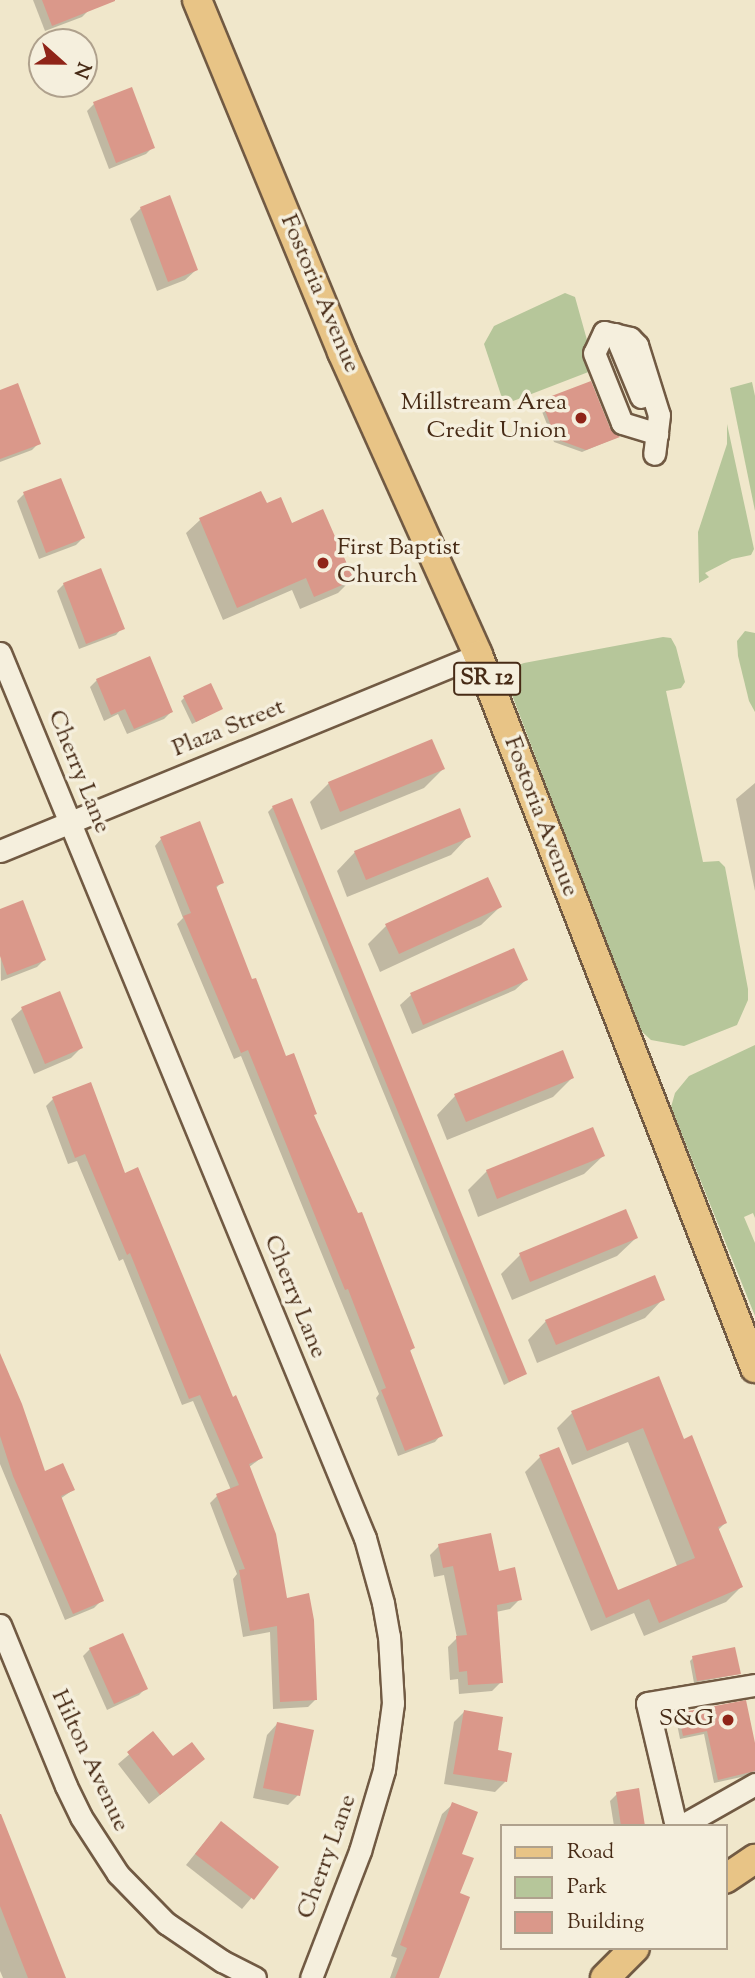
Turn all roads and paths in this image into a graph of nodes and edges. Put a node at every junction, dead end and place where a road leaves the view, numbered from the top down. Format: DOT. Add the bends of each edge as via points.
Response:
graph roads {
  1 [pos="198,0"];
  2 [pos="609,333"];
  3 [pos="0,653"];
  4 [pos="478,654"];
  5 [pos="70,822"];
  6 [pos="0,851"];
  7 [pos="755,1368"];
  8 [pos="0,1625"];
  9 [pos="755,1685"];
  10 [pos="755,1784"];
  11 [pos="678,1824"];
  12 [pos="683,1824"];
  13 [pos="755,1860"];
  14 [pos="727,1878"];
  15 [pos="633,1950"];
  16 [pos="255,1978"];
  17 [pos="311,1978"];
  18 [pos="606,1978"];
  1 -- 4 [label="main road, Fostoria Avenue / SR 12" via="342,352"];
  2 -- 2 [label="street" via="630,338 637,345 659,415 649,438 605,346"];
  3 -- 5 [label="street, Cherry Lane"];
  4 -- 5 [label="street, Plaza Street"];
  4 -- 7 [label="main road, Fostoria Avenue / SR 12"];
  5 -- 6 [label="street, Plaza Street"];
  5 -- 17 [label="street, Cherry Lane" via="365,1538 383,1603 393,1703 384,1770 360,1851"];
  8 -- 16 [label="street, Hilton Avenue" via="66,1786 118,1874 166,1923"];
  9 -- 11 [label="street" via="647,1703"];
  10 -- 12 [label="street"];
  13 -- 14 [label="main road"];
  15 -- 18 [label="main road"];
}
